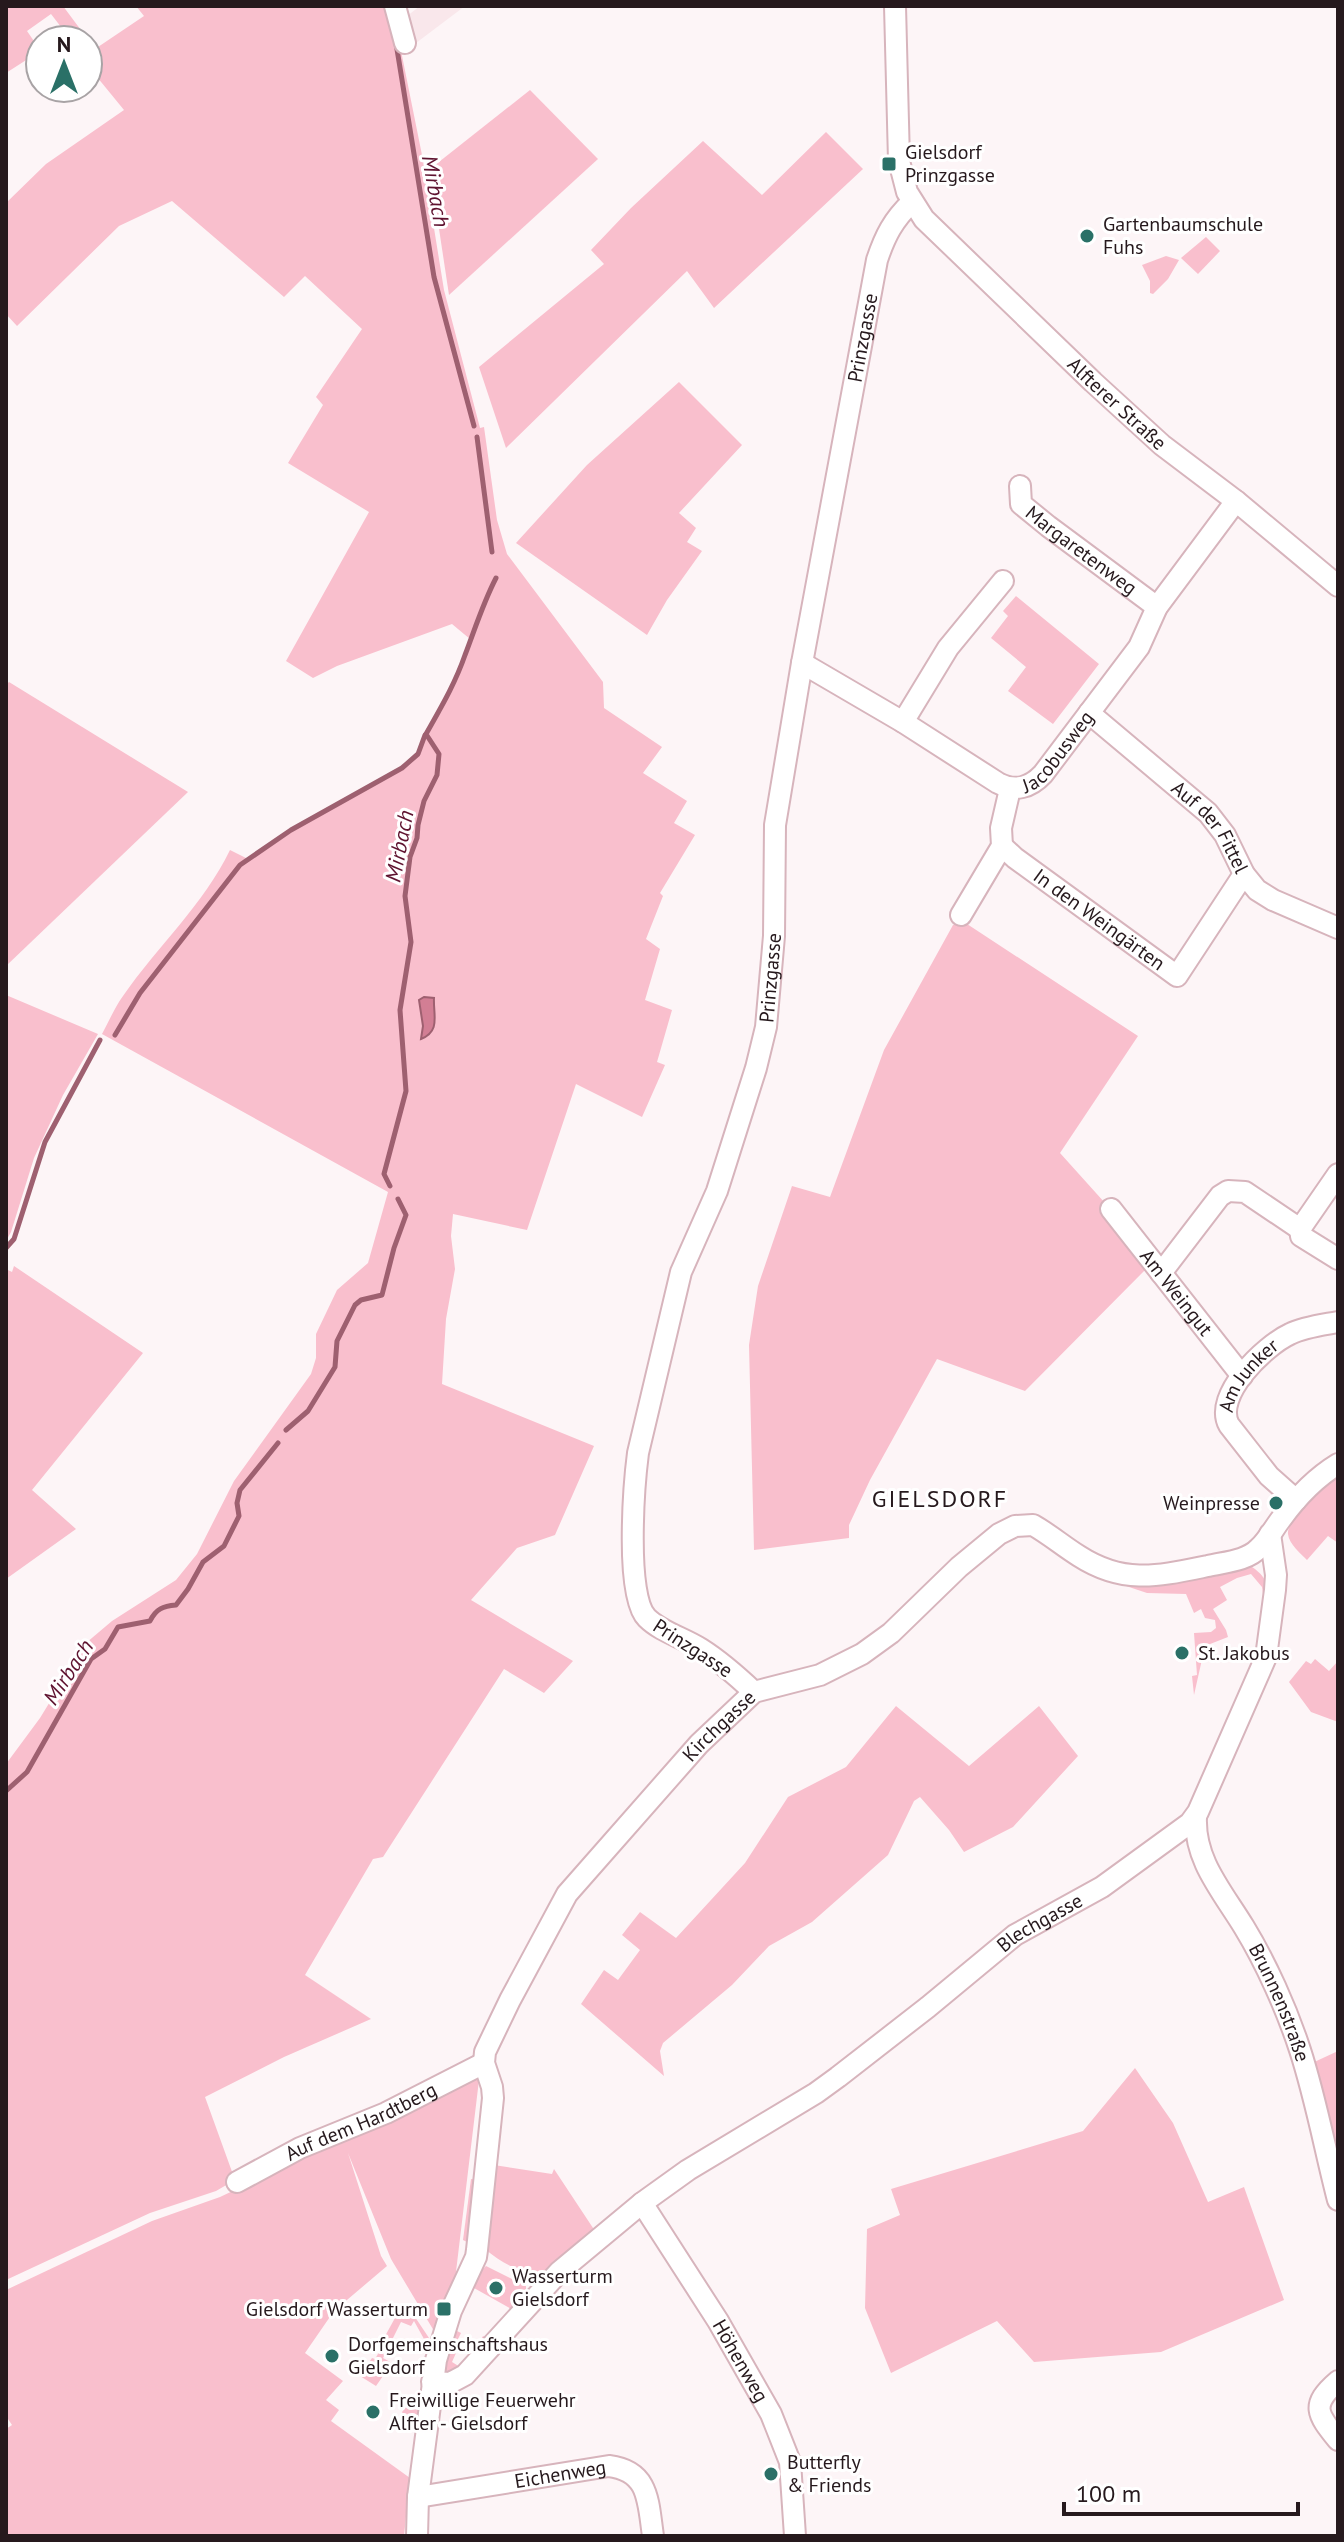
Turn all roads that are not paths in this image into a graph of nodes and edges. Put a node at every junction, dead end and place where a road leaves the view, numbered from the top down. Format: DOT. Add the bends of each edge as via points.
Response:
graph roads {
  1 [pos="395,6"];
  2 [pos="895,6"];
  3 [pos="405,43"];
  4 [pos="912,202"];
  5 [pos="1020,486"];
  6 [pos="1236,501"];
  7 [pos="1003,581"];
  8 [pos="1338,586"];
  9 [pos="1157,607"];
  10 [pos="802,663"];
  11 [pos="1089,713"];
  12 [pos="903,722"];
  13 [pos="1010,789"];
  14 [pos="1002,846"];
  15 [pos="1244,874"];
  16 [pos="961,915"];
  17 [pos="1338,928"];
  18 [pos="1338,1174"];
  19 [pos="1111,1209"];
  20 [pos="1300,1229"];
  21 [pos="1338,1259"];
  22 [pos="1161,1273"];
  23 [pos="1338,1322"];
  24 [pos="1242,1376"];
  25 [pos="1338,1464"];
  26 [pos="1296,1500"];
  27 [pos="1270,1534"];
  28 [pos="754,1692"];
  29 [pos="1196,1817"];
  30 [pos="484,2063"];
  31 [pos="237,2182"];
  32 [pos="1338,2200"];
  33 [pos="642,2203"];
  34 [pos="1338,2381"];
  35 [pos="432,2382"];
  36 [pos="1338,2440"];
  37 [pos="418,2497"];
  38 [pos="417,2536"];
  39 [pos="653,2536"];
  40 [pos="795,2536"];
  1 -- 3 [label="street"];
  2 -- 4 [label="street" via="899,161"];
  4 -- 6 [label="street, Alfterer Straße" via="938,235 1093,382 1162,445"];
  4 -- 10 [label="street, Prinzgasse" via="886,234 877,260"];
  5 -- 9 [label="street, Margaretenweg" via="1021,504"];
  6 -- 8 [label="street, Alfterer Straße"];
  6 -- 9 [label="street, Jacobusweg"];
  7 -- 12 [label="street" via="948,648"];
  9 -- 11 [label="street, Jacobusweg" via="1139,647"];
  10 -- 12 [label="street, Jacobusweg"];
  10 -- 28 [label="street, Prinzgasse" via="775,825 766,1027 717,1191 681,1272 638,1453 633,1505 640,1609 652,1623 703,1650"];
  11 -- 13 [label="street, Jacobusweg" via="1039,779"];
  11 -- 15 [label="street, Auf der Fittel" via="1208,813"];
  12 -- 13 [label="street, Jacobusweg"];
  13 -- 14 [label="street"];
  14 -- 15 [label="street, In den Weingärten" via="1177,976"];
  14 -- 16 [label="street"];
  15 -- 17 [label="street, Auf der Fittel" via="1273,900"];
  18 -- 20 [label="street"];
  19 -- 22 [label="street, Am Weingut"];
  20 -- 21 [label="street" via="1301,1236"];
  20 -- 22 [label="street" via="1245,1192 1228,1191"];
  22 -- 24 [label="street, Am Weingut"];
  23 -- 24 [label="street, Am Junker" via="1289,1334"];
  24 -- 26 [label="street, Am Junker" via="1229,1396 1225,1418 1269,1476"];
  25 -- 26 [label="street, Kirchgasse"];
  26 -- 27 [label="street, Kirchgasse"];
  27 -- 28 [label="street, Kirchgasse" via="1243,1558 1134,1577 1096,1567 1033,1525 1015,1526 971,1557 862,1654 820,1675"];
  27 -- 29 [label="street, Blechgasse" via="1276,1575 1266,1657"];
  28 -- 30 [label="street, Kirchgasse" via="699,1744 567,1894 510,2000"];
  29 -- 32 [label="street, Brunnenstraße" via="1201,1859 1249,1936 1297,2040"];
  29 -- 33 [label="street, Blechgasse" via="1102,1887 1015,1935 816,2093"];
  30 -- 31 [label="street, Auf dem Hardtberg"];
  30 -- 35 [label="street" via="493,2098 476,2257 451,2311"];
  33 -- 35 [label="street, Blechgasse" via="559,2272 465,2375 450,2383"];
  33 -- 40 [label="street, Höhenweg" via="771,2414 790,2462"];
  34 -- 36 [label="street" via="1318,2405 1321,2420"];
  35 -- 37 [label="street"];
  37 -- 38 [label="street"];
  37 -- 39 [label="street, Eichenweg" via="624,2467 646,2491"];
}
